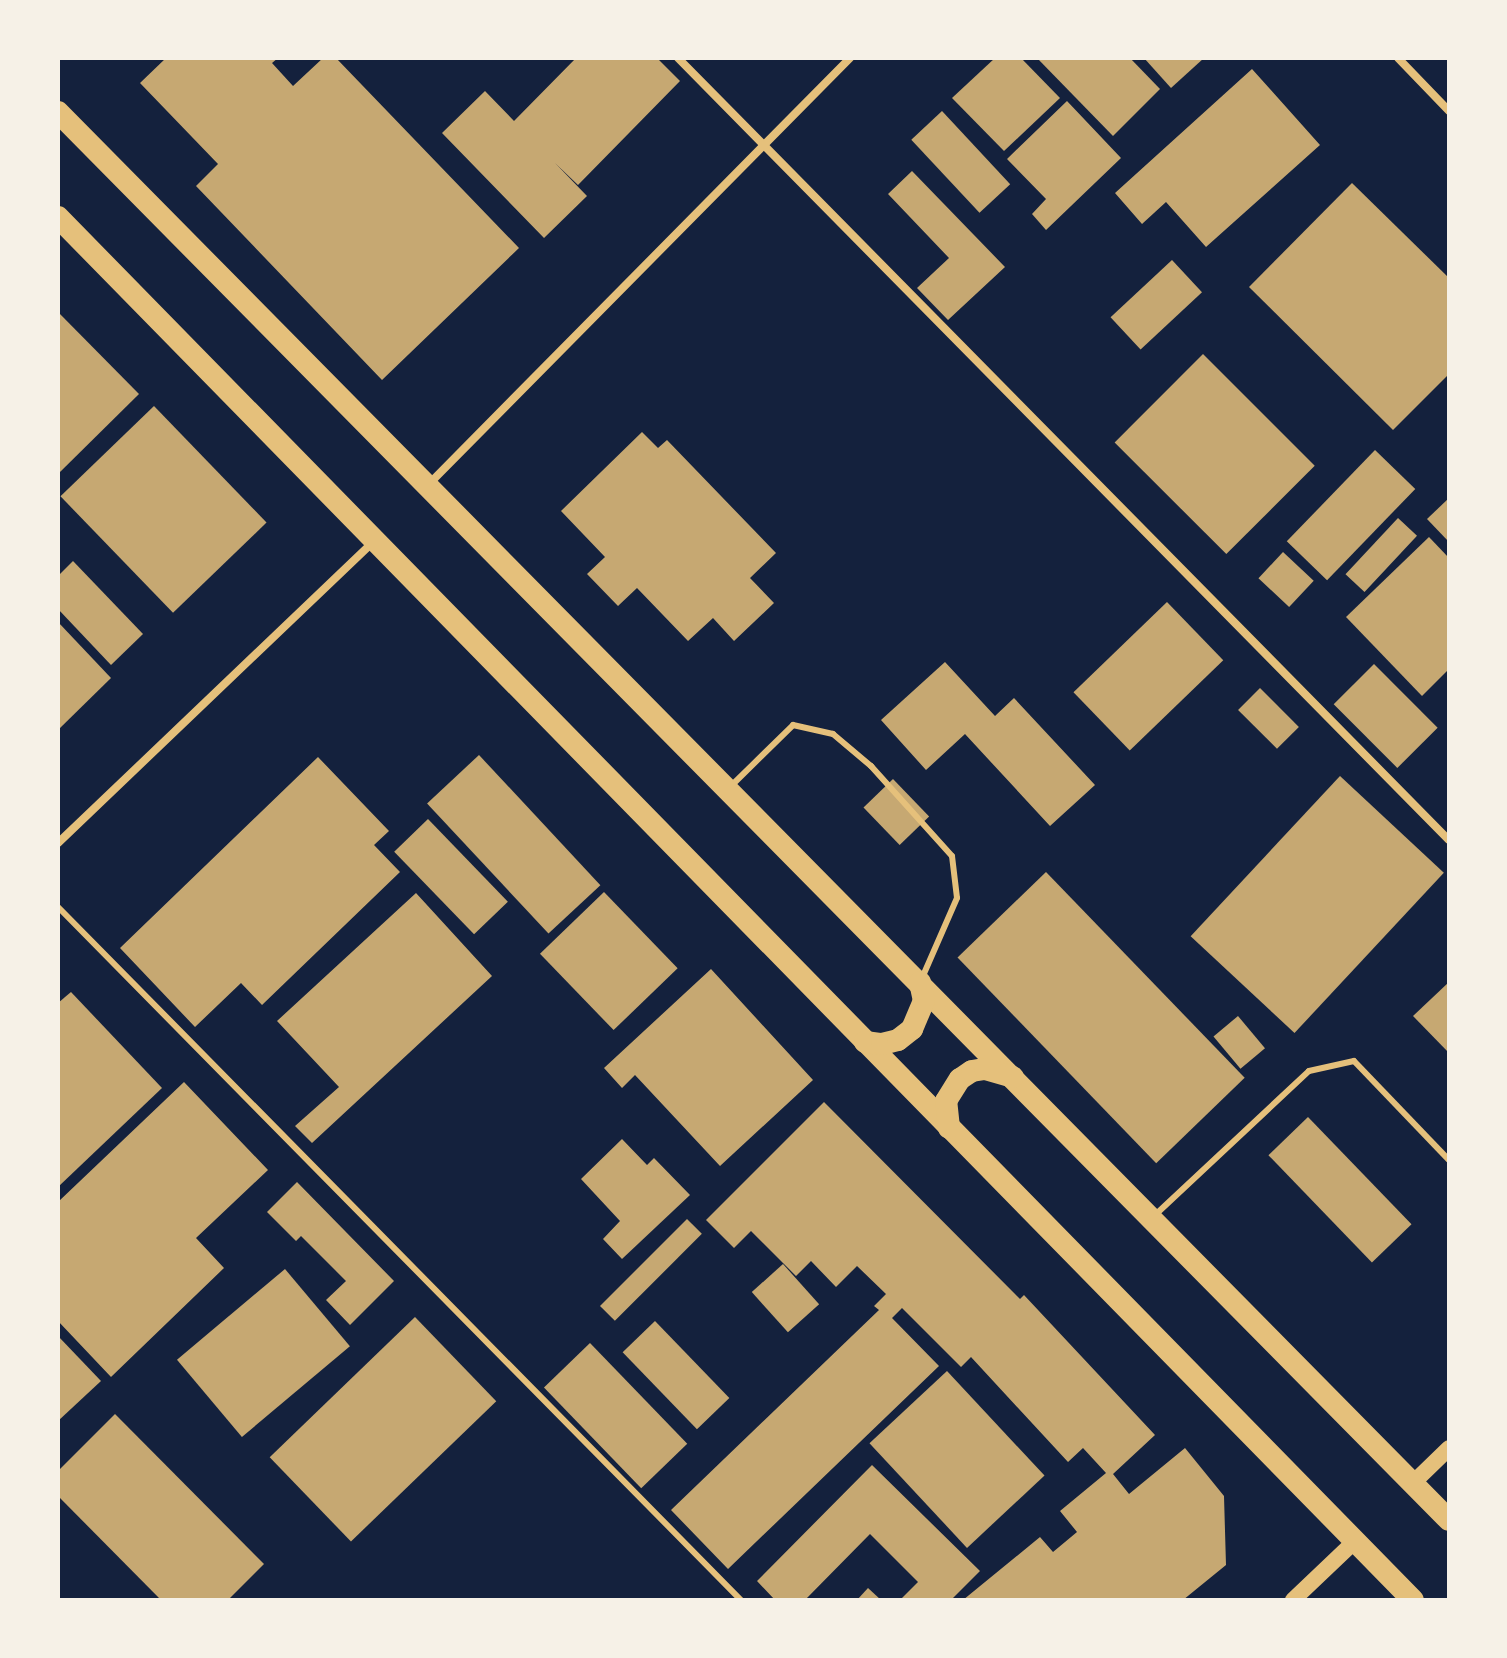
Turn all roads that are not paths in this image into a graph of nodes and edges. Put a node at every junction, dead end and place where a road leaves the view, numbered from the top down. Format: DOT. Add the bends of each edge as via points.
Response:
graph roads {
  1 [pos="678,58"];
  2 [pos="850,58"];
  3 [pos="1398,58"];
  4 [pos="1449,111"];
  5 [pos="58,112"];
  6 [pos="764,145"];
  7 [pos="58,217"];
  8 [pos="429,485"];
  9 [pos="373,542"];
  10 [pos="729,789"];
  11 [pos="1449,840"];
  12 [pos="58,843"];
  13 [pos="58,907"];
  14 [pos="920,982"];
  15 [pos="865,1042"];
  16 [pos="1013,1077"];
  17 [pos="949,1128"];
  18 [pos="1449,1160"];
  19 [pos="1151,1218"];
  20 [pos="1449,1448"];
  21 [pos="1413,1483"];
  22 [pos="1449,1520"];
  23 [pos="1355,1541"];
  24 [pos="741,1600"];
  25 [pos="1293,1600"];
  26 [pos="1413,1600"];
  1 -- 6 [label="street"];
  2 -- 6 [label="street"];
  3 -- 4 [label="street"];
  5 -- 8 [label="highway"];
  6 -- 8 [label="street"];
  6 -- 11 [label="street"];
  7 -- 9 [label="highway"];
  8 -- 10 [label="highway"];
  9 -- 12 [label="street"];
  9 -- 15 [label="highway"];
  10 -- 14 [label="highway"];
  10 -- 14 [label="lane" via="793,725 833,734 871,766 952,856 957,898"];
  13 -- 24 [label="lane"];
  14 -- 15 [label="highway" via="924,1001 912,1029 890,1042"];
  14 -- 16 [label="highway"];
  15 -- 17 [label="highway"];
  16 -- 17 [label="highway" via="985,1069 960,1079 946,1101"];
  16 -- 19 [label="highway"];
  17 -- 23 [label="highway"];
  18 -- 19 [label="lane" via="1354,1061 1309,1071"];
  19 -- 21 [label="highway"];
  20 -- 21 [label="main road"];
  21 -- 22 [label="highway"];
  23 -- 25 [label="main road"];
  23 -- 26 [label="highway"];
}
